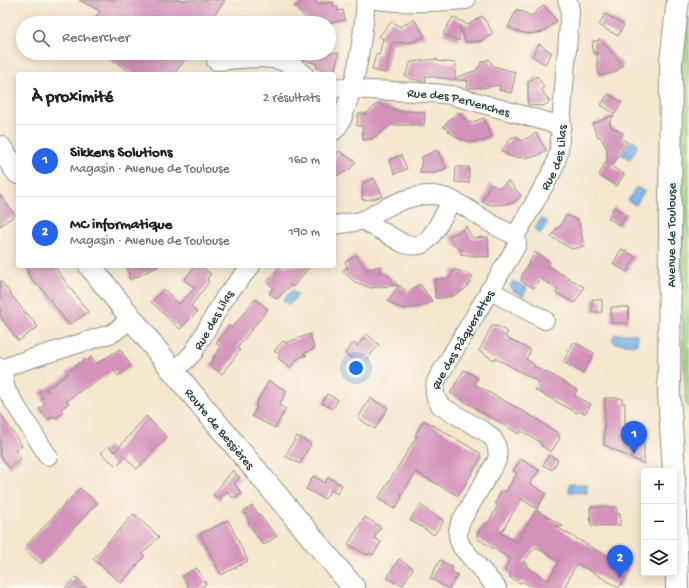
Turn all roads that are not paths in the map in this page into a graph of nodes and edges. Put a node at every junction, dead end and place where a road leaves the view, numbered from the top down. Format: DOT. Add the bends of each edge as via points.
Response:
graph roads {
  1 [pos="366,0"];
  2 [pos="377,0"];
  3 [pos="466,0"];
  4 [pos="567,0"];
  5 [pos="678,0"];
  6 [pos="233,60"];
  7 [pos="279,60"];
  8 [pos="216,61"];
  9 [pos="301,72"];
  10 [pos="336,87"];
  11 [pos="353,89"];
  12 [pos="562,126"];
  13 [pos="336,129"];
  14 [pos="452,200"];
  15 [pos="363,220"];
  16 [pos="336,225"];
  17 [pos="516,235"];
  18 [pos="92,268"];
  19 [pos="249,268"];
  20 [pos="489,290"];
  21 [pos="131,319"];
  22 [pos="545,320"];
  23 [pos="1,368"];
  24 [pos="174,372"];
  25 [pos="48,456"];
  26 [pos="674,468"];
  27 [pos="675,504"];
  28 [pos="354,588"];
  29 [pos="497,588"];
  30 [pos="677,588"];
  1 -- 11 [label="street"];
  2 -- 3 [label="street"];
  4 -- 12 [label="street, Rue des Lilas" via="570,12"];
  5 -- 26 [label="main road, Avenue de Toulouse" via="670,61 670,395"];
  6 -- 8 [label="street"];
  7 -- 9 [label="street"];
  10 -- 11 [label="street, Rue des Pervenches"];
  11 -- 12 [label="street, Rue des Pervenches" via="451,95"];
  11 -- 13 [label="street"];
  12 -- 17 [label="street, Rue des Lilas" via="556,162"];
  14 -- 15 [label="street" via="440,195 415,196"];
  14 -- 15 [label="street" via="430,236 418,245 404,244"];
  14 -- 17 [label="street" via="505,232"];
  15 -- 16 [label="street"];
  17 -- 20 [label="street, Rue des Pâquerettes" via="517,245"];
  18 -- 21 [label="main road, Route de Bessières"];
  19 -- 24 [label="street, Rue des Lilas" via="225,297 193,353"];
  20 -- 22 [label="street"];
  20 -- 29 [label="street, Rue des Pâquerettes" via="436,381 434,391 441,406 487,432 493,437 499,451 498,460 457,531 462,546"];
  21 -- 23 [label="street" via="113,333"];
  21 -- 24 [label="main road, Route de Bessières"];
  23 -- 25 [label="street" via="6,390"];
  24 -- 28 [label="main road, Route de Bessières"];
  27 -- 30 [label="main road"];
}
